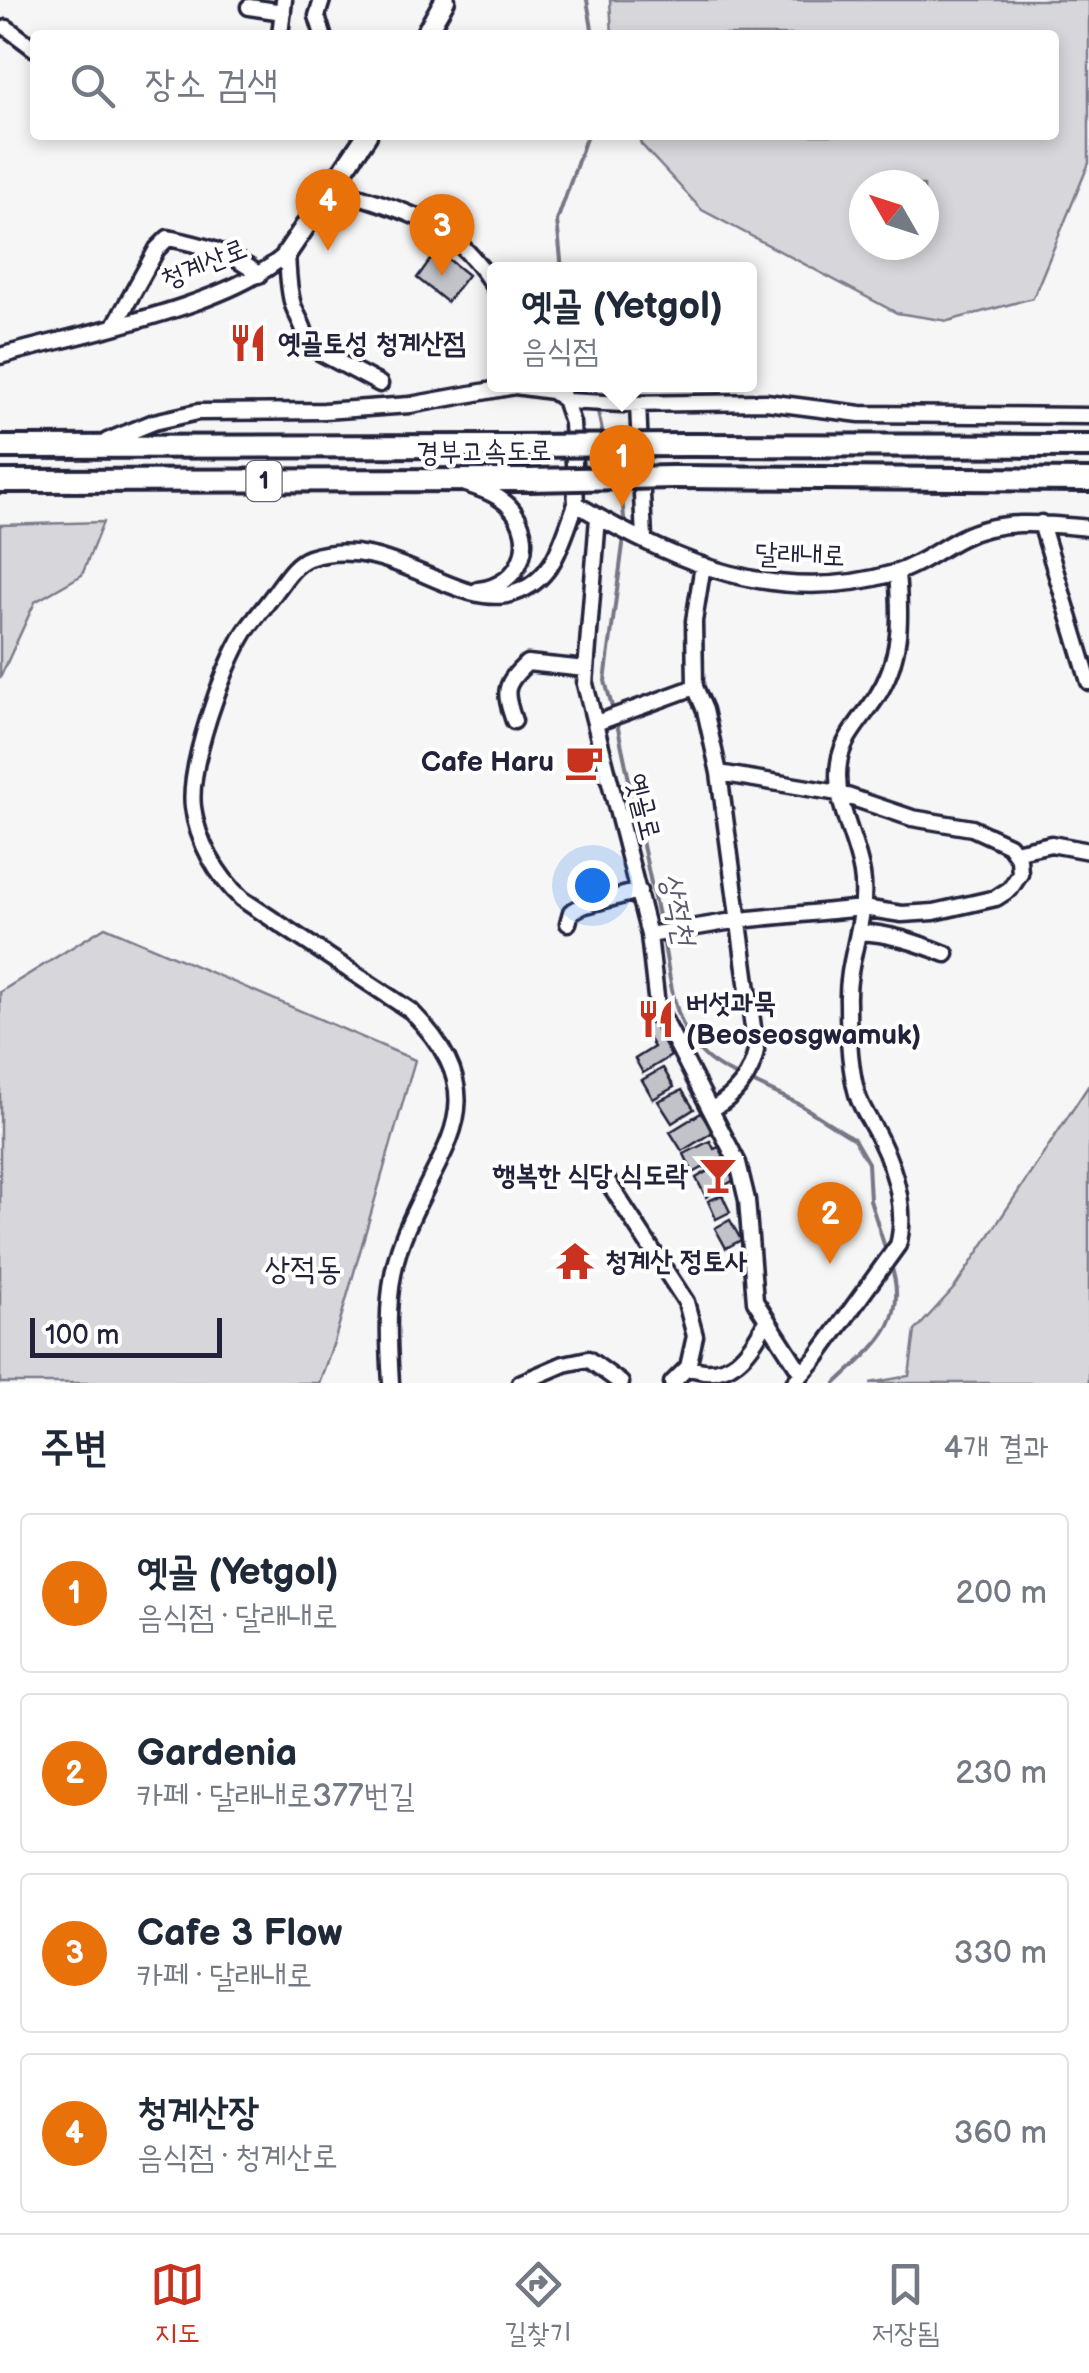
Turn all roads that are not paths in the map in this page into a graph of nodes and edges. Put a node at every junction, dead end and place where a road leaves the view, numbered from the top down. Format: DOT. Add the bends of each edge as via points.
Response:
graph roads {
  1 [pos="322,0"];
  2 [pos="445,0"];
  3 [pos="284,6"];
  4 [pos="249,8"];
  5 [pos="7,28"];
  6 [pos="320,30"];
  7 [pos="428,30"];
  8 [pos="30,46"];
  9 [pos="364,140"];
  10 [pos="334,188"];
  11 [pos="287,253"];
  12 [pos="259,275"];
  13 [pos="487,277"];
  14 [pos="115,324"];
  15 [pos="0,356"];
  16 [pos="380,384"];
  17 [pos="487,391"];
  18 [pos="554,392"];
  19 [pos="564,392"];
  20 [pos="568,401"];
  21 [pos="630,404"];
  22 [pos="1089,416"];
  23 [pos="1089,446"];
  24 [pos="0,447"];
  25 [pos="84,448"];
  26 [pos="445,480"];
  27 [pos="1089,480"];
  28 [pos="0,481"];
  29 [pos="576,504"];
  30 [pos="604,520"];
  31 [pos="1041,523"];
  32 [pos="1089,528"];
  33 [pos="639,537"];
  34 [pos="702,565"];
  35 [pos="897,572"];
  36 [pos="457,587"];
  37 [pos="586,670"];
  38 [pos="1089,682"];
  39 [pos="694,687"];
  40 [pos="514,721"];
  41 [pos="601,721"];
  42 [pos="719,773"];
  43 [pos="838,793"];
  44 [pos="1016,852"];
  45 [pos="1089,852"];
  46 [pos="639,892"];
  47 [pos="862,908"];
  48 [pos="738,920"];
  49 [pos="568,923"];
  50 [pos="858,932"];
  51 [pos="649,935"];
  52 [pos="946,954"];
  53 [pos="712,1109"];
  54 [pos="606,1180"];
  55 [pos="766,1321"];
  56 [pos="688,1367"];
  57 [pos="798,1379"];
  58 [pos="390,1383"];
  59 [pos="520,1383"];
  60 [pos="622,1383"];
  61 [pos="672,1383"];
  1 -- 6 [label="street" via="316,16"];
  2 -- 7 [label="main road"];
  3 -- 4 [label="street"];
  5 -- 8 [label="street"];
  9 -- 10 [label="main road, 청계산로"];
  10 -- 11 [label="main road, 청계산로"];
  10 -- 13 [label="street" via="442,230 467,248"];
  11 -- 12 [label="street, 청계산로"];
  11 -- 16 [label="street" via="288,284 306,344"];
  12 -- 14 [label="street, 청계산로" via="202,300"];
  12 -- 14 [label="street" via="224,251 168,238"];
  14 -- 15 [label="street, 청계산로"];
  17 -- 25 [label="street" via="410,406 198,412"];
  18 -- 20 [label="street"];
  19 -- 20 [label="street"];
  20 -- 21 [label="street"];
  20 -- 29 [label="street"];
  21 -- 22 [label="street" via="766,402 860,414"];
  21 -- 33 [label="street"];
  23 -- 25 [label="highway, 경부고속도로 / 1, bridge"];
  24 -- 25 [label="highway, 경부고속도로 / 1"];
  26 -- 27 [label="highway, 경부고속도로 / 1, bridge"];
  26 -- 28 [label="highway, 경부고속도로 / 1"];
  26 -- 36 [label="street" via="499,498 523,532 522,557 506,582 491,589"];
  29 -- 30 [label="street, 달래내로"];
  29 -- 36 [label="street" via="536,585 494,598"];
  30 -- 33 [label="street, 달래내로"];
  30 -- 37 [label="street, 옛골로"];
  31 -- 32 [label="street, 달래내로"];
  31 -- 35 [label="street, 달래내로" via="966,536"];
  31 -- 38 [label="street"];
  33 -- 34 [label="street, 달래내로"];
  34 -- 35 [label="street, 달래내로" via="784,585 848,584"];
  34 -- 39 [label="street"];
  35 -- 43 [label="street" via="899,644 886,682 843,744"];
  36 -- 58 [label="street" via="363,552 306,559 291,571 225,670 199,755 193,805 222,881 411,1011 451,1061 455,1125 402,1240 390,1288"];
  37 -- 40 [label="street" via="527,663 505,694"];
  37 -- 41 [label="street, 옛골로"];
  39 -- 41 [label="street"];
  39 -- 42 [label="street"];
  41 -- 46 [label="street, 옛골로"];
  42 -- 43 [label="street"];
  42 -- 48 [label="street"];
  43 -- 44 [label="street" via="912,818 972,828"];
  43 -- 47 [label="street" via="862,874"];
  44 -- 45 [label="street" via="1051,844"];
  44 -- 47 [label="street" via="1020,874 996,898 915,914"];
  46 -- 49 [label="street" via="582,906"];
  46 -- 51 [label="street, 옛골로"];
  47 -- 48 [label="street"];
  47 -- 50 [label="street"];
  48 -- 51 [label="street"];
  48 -- 53 [label="street" via="756,1050 739,1087"];
  50 -- 52 [label="street"];
  50 -- 57 [label="street" via="848,1002 857,1093 883,1144 904,1226 898,1245"];
  51 -- 53 [label="street, 옛골로" via="657,1006"];
  53 -- 55 [label="street, 옛골로" via="738,1163 755,1301"];
  54 -- 56 [label="street" via="686,1302 696,1336"];
  55 -- 56 [label="street" via="741,1366 728,1376 709,1378"];
  55 -- 57 [label="street, 옛골로"];
  56 -- 61 [label="street"];
  59 -- 60 [label="street" via="588,1358"];
}
